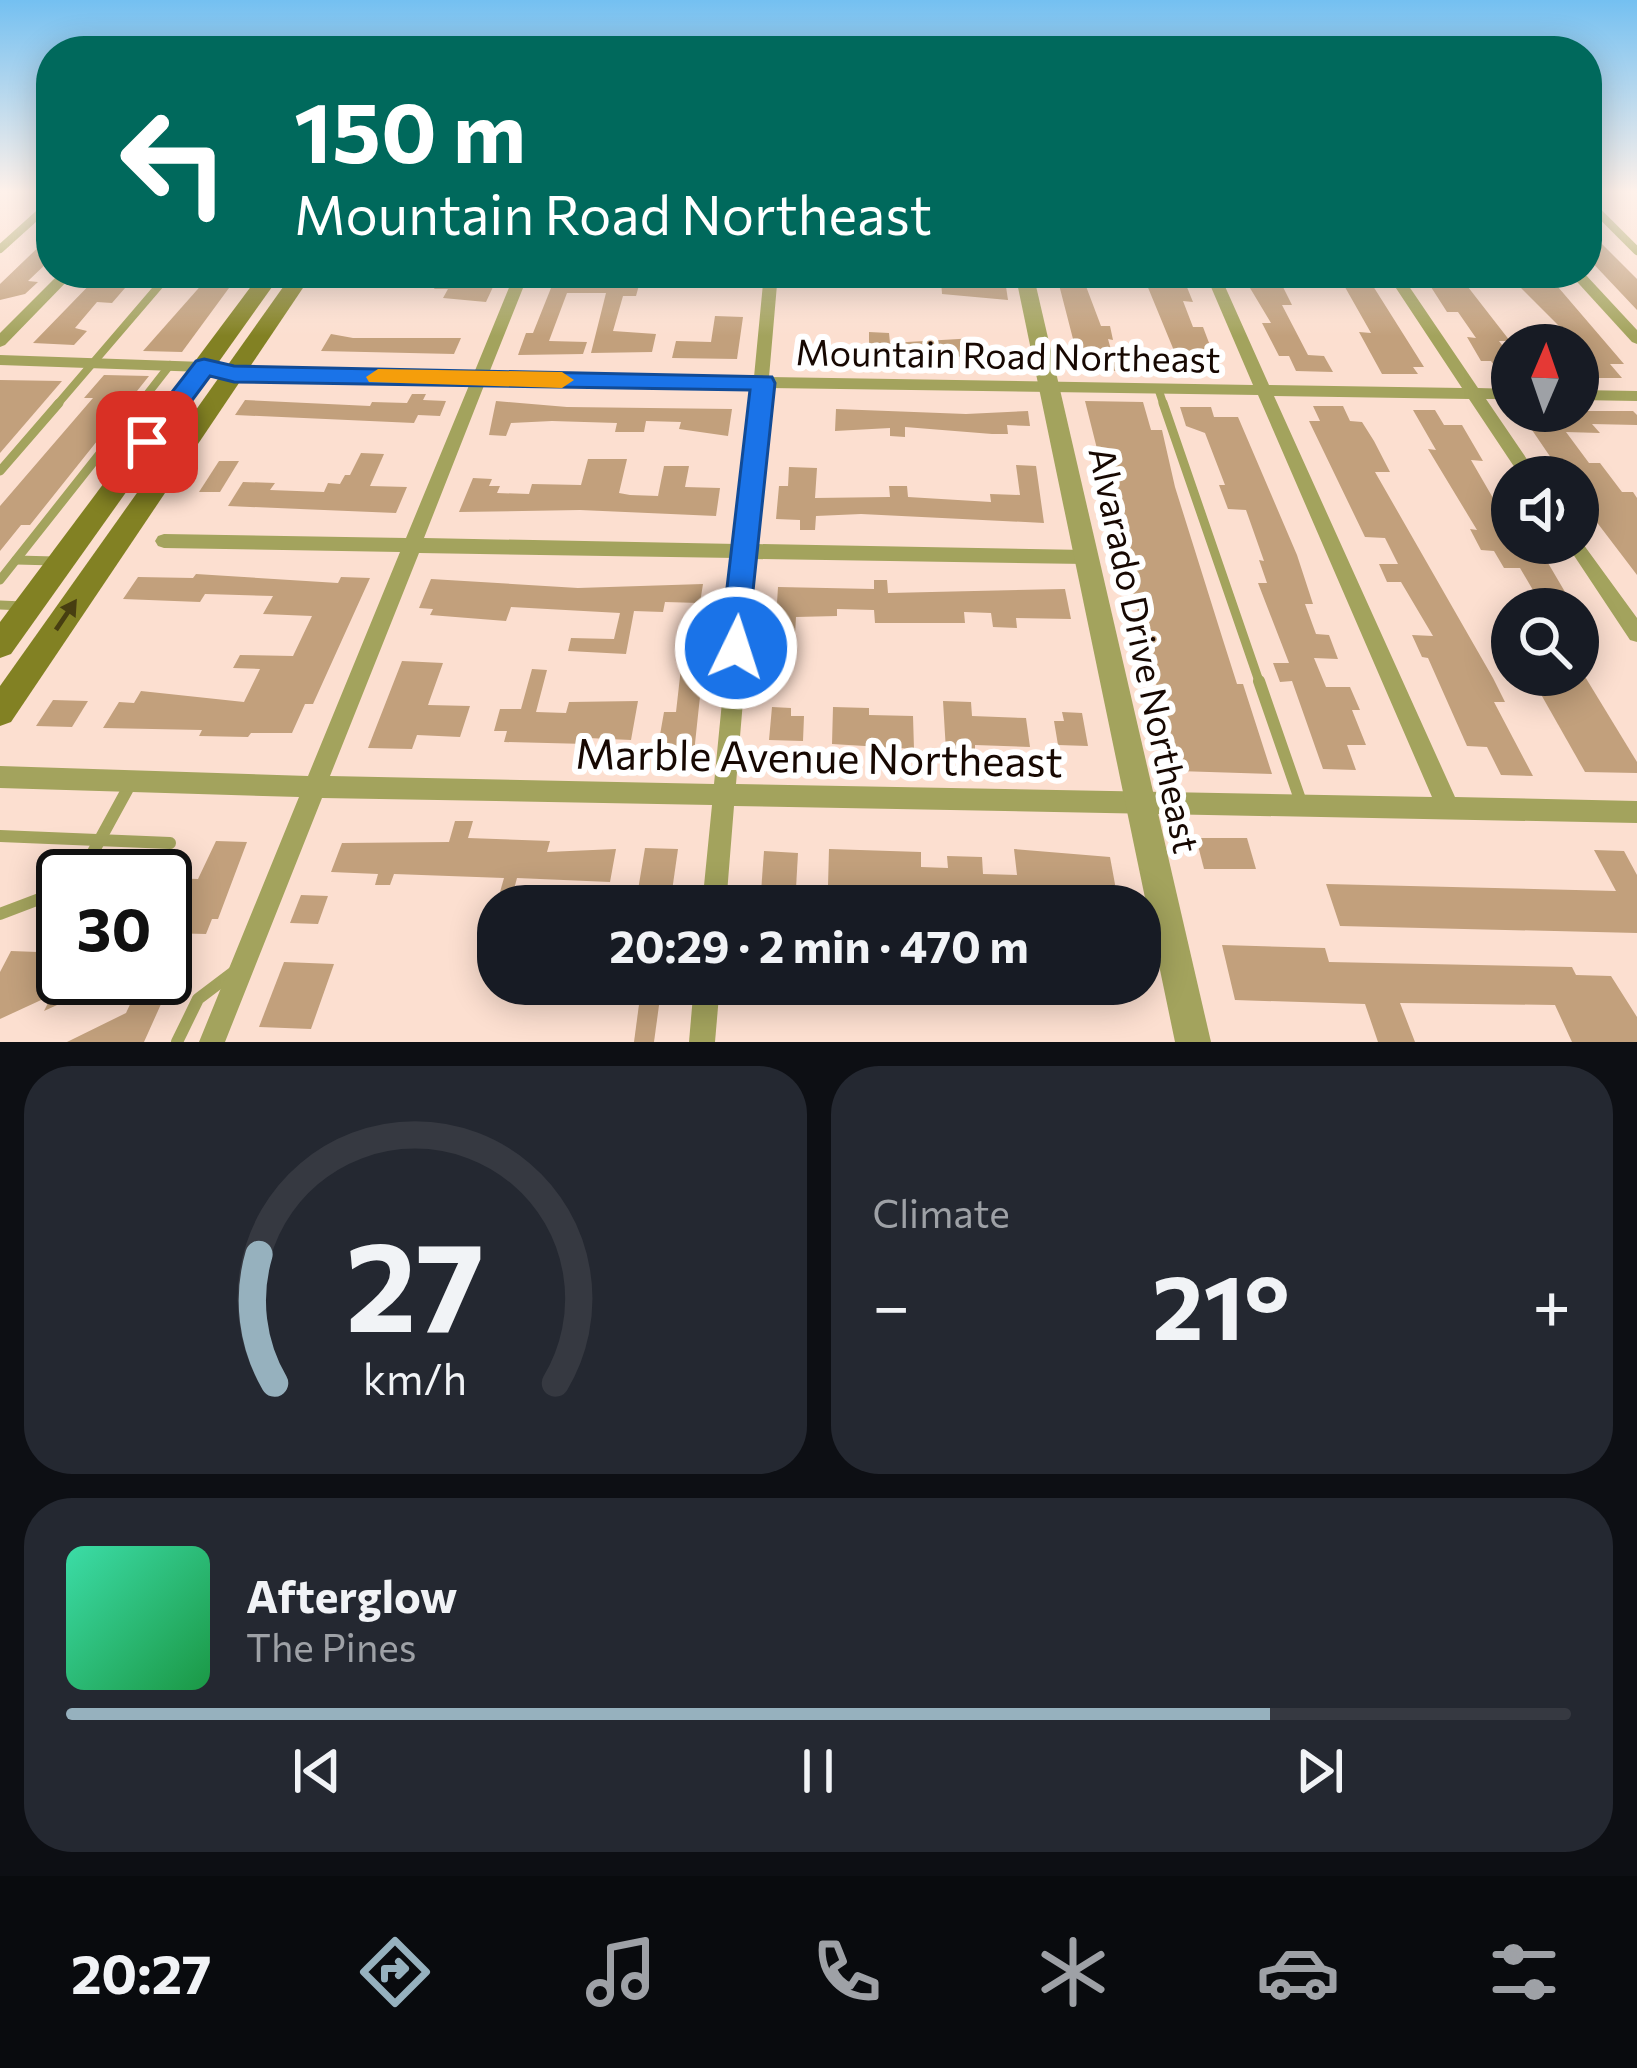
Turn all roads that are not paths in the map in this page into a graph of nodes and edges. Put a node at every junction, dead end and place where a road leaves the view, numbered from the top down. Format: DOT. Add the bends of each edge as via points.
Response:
graph roads {
  1 [pos="53,288"];
  2 [pos="157,288"];
  3 [pos="261,288"];
  4 [pos="293,288"];
  5 [pos="516,288"];
  6 [pos="770,288"];
  7 [pos="1028,288"];
  8 [pos="1219,288"];
  9 [pos="1403,288"];
  10 [pos="1590,288"];
  11 [pos="1637,339"];
  12 [pos="0,342"];
  13 [pos="0,360"];
  14 [pos="92,363"];
  15 [pos="170,365"];
  16 [pos="204,367"];
  17 [pos="234,374"];
  18 [pos="479,379"];
  19 [pos="763,383"];
  20 [pos="1051,387"];
  21 [pos="1158,388"];
  22 [pos="1264,388"];
  23 [pos="1473,393"];
  24 [pos="1491,393"];
  25 [pos="1599,395"];
  26 [pos="1637,396"];
  27 [pos="1516,456"];
  28 [pos="0,471"];
  29 [pos="164,541"];
  30 [pos="412,546"];
  31 [pos="742,554"];
  32 [pos="1086,556"];
  33 [pos="16,560"];
  34 [pos="60,561"];
  35 [pos="1589,564"];
  36 [pos="0,580"];
  37 [pos="0,605"];
  38 [pos="28,606"];
  39 [pos="1637,634"];
  40 [pos="2,638"];
  41 [pos="0,712"];
  42 [pos="0,777"];
  43 [pos="132,781"];
  44 [pos="315,788"];
  45 [pos="724,795"];
  46 [pos="1139,803"];
  47 [pos="1302,805"];
  48 [pos="1448,807"];
  49 [pos="1637,812"];
  50 [pos="0,836"];
  51 [pos="100,841"];
  52 [pos="170,843"];
  53 [pos="95,849"];
  54 [pos="716,885"];
  55 [pos="36,900"];
  56 [pos="0,914"];
  57 [pos="242,968"];
  58 [pos="705,1005"];
  59 [pos="177,1042"];
  60 [pos="212,1042"];
  61 [pos="702,1042"];
  62 [pos="1193,1042"];
  1 -- 12 [label="street"];
  2 -- 14 [label="lane"];
  3 -- 16 [label="main road"];
  4 -- 17 [label="main road"];
  5 -- 18 [label="street"];
  6 -- 19 [label="street"];
  7 -- 20 [label="street, Alvarado Drive Northeast"];
  8 -- 22 [label="street"];
  9 -- 23 [label="street"];
  10 -- 11 [label="street"];
  13 -- 14 [label="street, Mountain Road Northeast"];
  14 -- 15 [label="street, Mountain Road Northeast"];
  14 -- 28 [label="lane"];
  15 -- 16 [label="street, Mountain Road Northeast"];
  15 -- 33 [label="lane"];
  16 -- 17 [label="street, Mountain Road Northeast"];
  16 -- 34 [label="main road"];
  17 -- 18 [label="street, Mountain Road Northeast"];
  41 -- 17 [label="main road, one-way"];
  18 -- 19 [label="street, Mountain Road Northeast"];
  18 -- 30 [label="street"];
  19 -- 20 [label="street, Mountain Road Northeast"];
  19 -- 31 [label="street"];
  20 -- 21 [label="street, Mountain Road Northeast"];
  20 -- 32 [label="street, Alvarado Drive Northeast"];
  21 -- 22 [label="street, Mountain Road Northeast"];
  21 -- 47 [label="lane"];
  22 -- 23 [label="street, Mountain Road Northeast"];
  22 -- 48 [label="street"];
  23 -- 24 [label="street, Mountain Road Northeast"];
  23 -- 27 [label="street"];
  25 -- 26 [label="street"];
  29 -- 30 [label="street"];
  30 -- 31 [label="street"];
  30 -- 44 [label="street"];
  31 -- 32 [label="street"];
  31 -- 45 [label="street"];
  32 -- 46 [label="street, Alvarado Drive Northeast"];
  33 -- 34 [label="lane"];
  33 -- 36 [label="lane"];
  34 -- 38 [label="main road"];
  35 -- 39 [label="street"];
  37 -- 38 [label="lane"];
  38 -- 40 [label="main road"];
  42 -- 43 [label="street, Marble Avenue Northeast"];
  43 -- 44 [label="street, Marble Avenue Northeast"];
  43 -- 51 [label="lane"];
  44 -- 45 [label="street, Marble Avenue Northeast"];
  44 -- 57 [label="street"];
  45 -- 46 [label="street, Marble Avenue Northeast"];
  45 -- 54 [label="street"];
  46 -- 47 [label="street, Marble Avenue Northeast"];
  46 -- 62 [label="street, Alvarado Drive Northeast"];
  47 -- 48 [label="street, Marble Avenue Northeast"];
  48 -- 49 [label="street, Marble Avenue Northeast"];
  50 -- 51 [label="lane"];
  51 -- 52 [label="lane"];
  51 -- 53 [label="lane"];
  55 -- 56 [label="lane"];
  57 -- 59 [label="lane" via="201,992"];
  57 -- 60 [label="street"];
  58 -- 61 [label="street"];
}
